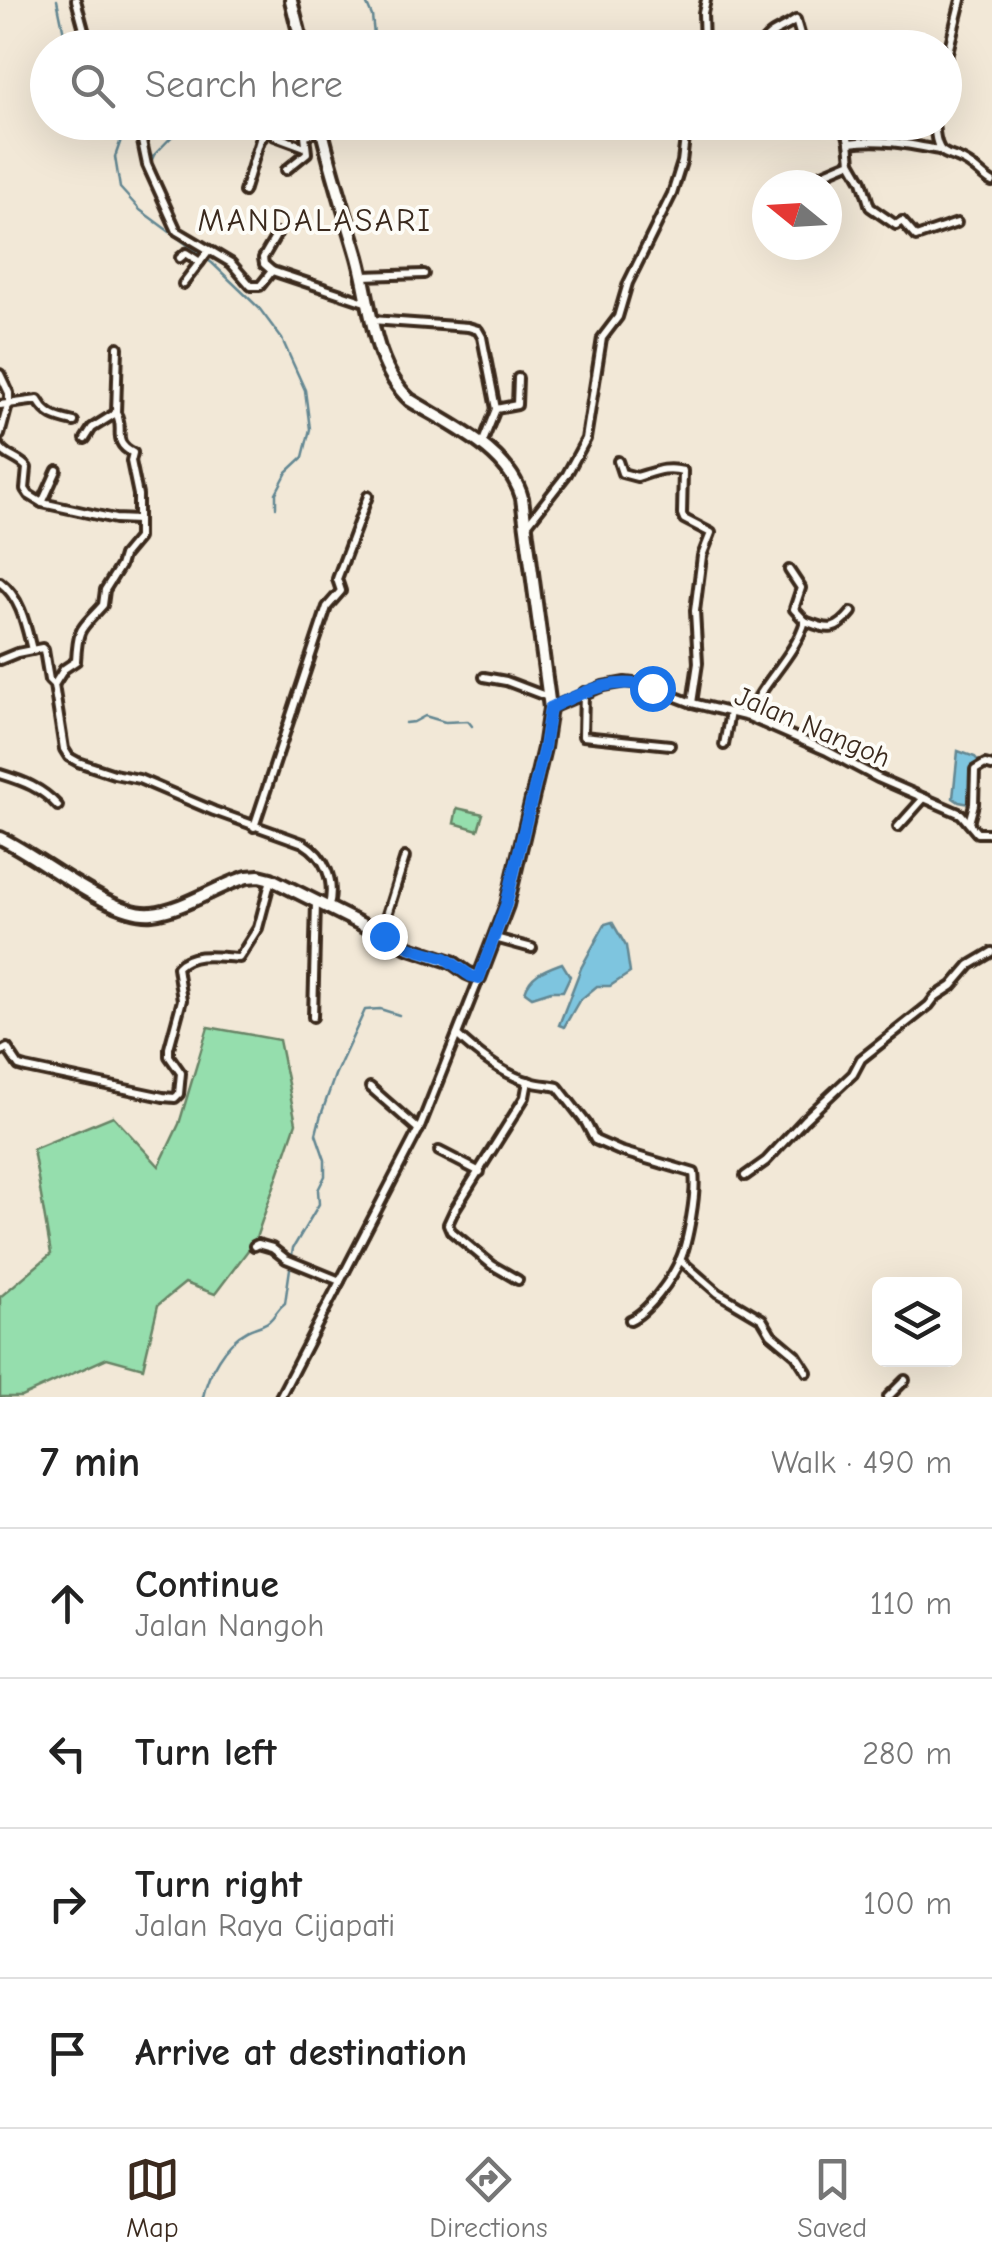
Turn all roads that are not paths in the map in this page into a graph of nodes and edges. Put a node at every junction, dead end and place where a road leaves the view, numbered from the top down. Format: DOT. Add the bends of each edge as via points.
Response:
graph roads {
  1 [pos="76,0"];
  2 [pos="291,0"];
  3 [pos="706,0"];
  4 [pos="961,0"];
  5 [pos="84,30"];
  6 [pos="298,30"];
  7 [pos="704,30"];
  8 [pos="780,30"];
  9 [pos="800,30"];
  10 [pos="953,30"];
  11 [pos="142,140"];
  12 [pos="260,140"];
  13 [pos="285,140"];
  14 [pos="305,140"];
  15 [pos="325,140"];
  16 [pos="685,140"];
  17 [pos="848,140"];
  18 [pos="936,140"];
  19 [pos="849,143"];
  20 [pos="306,148"];
  21 [pos="940,150"];
  22 [pos="850,162"];
  23 [pos="286,170"];
  24 [pos="831,170"];
  25 [pos="992,182"];
  26 [pos="244,192"];
  27 [pos="958,223"];
  28 [pos="276,234"];
  29 [pos="204,256"];
  30 [pos="180,258"];
  31 [pos="272,271"];
  32 [pos="424,274"];
  33 [pos="363,276"];
  34 [pos="182,284"];
  35 [pos="369,303"];
  36 [pos="372,320"];
  37 [pos="118,347"];
  38 [pos="0,374"];
  39 [pos="518,378"];
  40 [pos="6,405"];
  41 [pos="496,409"];
  42 [pos="116,413"];
  43 [pos="74,422"];
  44 [pos="0,435"];
  45 [pos="85,439"];
  46 [pos="481,445"];
  47 [pos="0,447"];
  48 [pos="618,461"];
  49 [pos="56,470"];
  50 [pos="368,496"];
  51 [pos="42,503"];
  52 [pos="138,520"];
  53 [pos="527,525"];
  54 [pos="788,570"];
  55 [pos="0,582"];
  56 [pos="852,612"];
  57 [pos="804,621"];
  58 [pos="32,650"];
  59 [pos="0,660"];
  60 [pos="484,678"];
  61 [pos="54,685"];
  62 [pos="584,692"];
  63 [pos="550,703"];
  64 [pos="692,703"];
  65 [pos="730,712"];
  66 [pos="749,717"];
  67 [pos="670,745"];
  68 [pos="724,745"];
  69 [pos="992,766"];
  70 [pos="0,774"];
  71 [pos="924,798"];
  72 [pos="58,806"];
  73 [pos="969,824"];
  74 [pos="254,826"];
  75 [pos="898,827"];
  76 [pos="992,833"];
  77 [pos="0,838"];
  78 [pos="405,857"];
  79 [pos="271,879"];
  80 [pos="316,902"];
  81 [pos="328,908"];
  82 [pos="382,929"];
  83 [pos="495,938"];
  84 [pos="532,948"];
  85 [pos="992,952"];
  86 [pos="479,978"];
  87 [pos="313,1017"];
  88 [pos="457,1035"];
  89 [pos="0,1052"];
  90 [pos="528,1082"];
  91 [pos="370,1088"];
  92 [pos="419,1130"];
  93 [pos="439,1151"];
  94 [pos="480,1172"];
  95 [pos="745,1176"];
  96 [pos="254,1246"];
  97 [pos="680,1260"];
  98 [pos="518,1280"];
  99 [pos="340,1282"];
  100 [pos="630,1320"];
  101 [pos="807,1372"];
  102 [pos="905,1380"];
  103 [pos="280,1397"];
  104 [pos="888,1397"];
  1 -- 5 [label="street"];
  2 -- 6 [label="main road"];
  3 -- 7 [label="street"];
  4 -- 10 [label="street"];
  8 -- 9 [label="street" via="796,20"];
  11 -- 29 [label="street" via="174,226"];
  12 -- 26 [label="street"];
  13 -- 20 [label="street"];
  14 -- 20 [label="street"];
  15 -- 33 [label="main road"];
  16 -- 53 [label="street" via="672,194 618,317 602,338 586,440"];
  17 -- 19 [label="street"];
  18 -- 21 [label="street"];
  19 -- 21 [label="street"];
  19 -- 22 [label="street"];
  20 -- 23 [label="street" via="304,158"];
  21 -- 25 [label="street"];
  22 -- 24 [label="street"];
  22 -- 27 [label="street" via="870,207 896,224 902,221 916,236"];
  28 -- 31 [label="street" via="263,258"];
  29 -- 30 [label="street"];
  29 -- 31 [label="street" via="230,263 253,287"];
  29 -- 34 [label="street"];
  31 -- 35 [label="street"];
  32 -- 33 [label="street"];
  33 -- 35 [label="main road"];
  35 -- 36 [label="main road"];
  36 -- 41 [label="street" via="478,330"];
  36 -- 46 [label="main road" via="400,390"];
  37 -- 42 [label="street"];
  38 -- 40 [label="street" via="9,393"];
  39 -- 41 [label="street" via="516,407"];
  40 -- 43 [label="street" via="38,400 53,417"];
  40 -- 44 [label="street"];
  41 -- 46 [label="street"];
  42 -- 45 [label="street"];
  42 -- 52 [label="street" via="120,441 133,454"];
  46 -- 53 [label="main road" via="516,479"];
  47 -- 51 [label="street" via="24,464 25,489"];
  48 -- 64 [label="street" via="622,473 637,477 668,468 684,472 682,514 711,533 695,610"];
  49 -- 51 [label="street"];
  50 -- 74 [label="street" via="340,568 341,592 328,608"];
  51 -- 52 [label="street"];
  52 -- 61 [label="street" via="138,538 105,590 103,606 81,629 76,661"];
  53 -- 63 [label="main road"];
  54 -- 57 [label="street" via="801,588 794,609"];
  55 -- 58 [label="street" via="13,594"];
  56 -- 57 [label="street" via="834,629"];
  57 -- 66 [label="street"];
  58 -- 59 [label="street"];
  58 -- 61 [label="street" via="44,650"];
  60 -- 63 [label="street"];
  61 -- 74 [label="street" via="64,749 73,760"];
  62 -- 63 [label="street, Jalan Nangoh"];
  62 -- 64 [label="street, Jalan Nangoh" via="631,682"];
  62 -- 67 [label="street" via="582,736"];
  63 -- 83 [label="main road"];
  64 -- 65 [label="street, Jalan Nangoh"];
  65 -- 66 [label="street, Jalan Nangoh"];
  65 -- 68 [label="street"];
  66 -- 71 [label="street, Jalan Nangoh"];
  69 -- 73 [label="street" via="975,770"];
  70 -- 72 [label="street" via="46,793"];
  71 -- 73 [label="street, Jalan Nangoh" via="962,814"];
  71 -- 75 [label="street"];
  73 -- 76 [label="street, Jalan Nangoh" via="977,833"];
  74 -- 81 [label="street" via="312,849 331,880"];
  77 -- 79 [label="main road" via="110,904 135,912 171,908 247,877"];
  78 -- 82 [label="street"];
  79 -- 80 [label="main road"];
  79 -- 89 [label="street" via="258,928 239,958 197,958 177,968 182,1000 168,1048 181,1072 175,1098 26,1068 7,1048"];
  80 -- 81 [label="main road"];
  80 -- 87 [label="street"];
  81 -- 82 [label="main road"];
  82 -- 86 [label="main road"];
  83 -- 84 [label="street"];
  83 -- 86 [label="main road"];
  85 -- 95 [label="street" via="861,1059"];
  86 -- 88 [label="street"];
  88 -- 90 [label="street"];
  88 -- 92 [label="street"];
  90 -- 94 [label="street"];
  90 -- 97 [label="street" via="558,1087 595,1140 694,1173"];
  91 -- 92 [label="street"];
  92 -- 99 [label="street"];
  93 -- 94 [label="street"];
  94 -- 98 [label="street" via="449,1227"];
  96 -- 99 [label="street" via="272,1248"];
  97 -- 100 [label="street" via="657,1296"];
  97 -- 101 [label="street" via="757,1315"];
  99 -- 103 [label="street"];
  102 -- 104 [label="street"];
}
